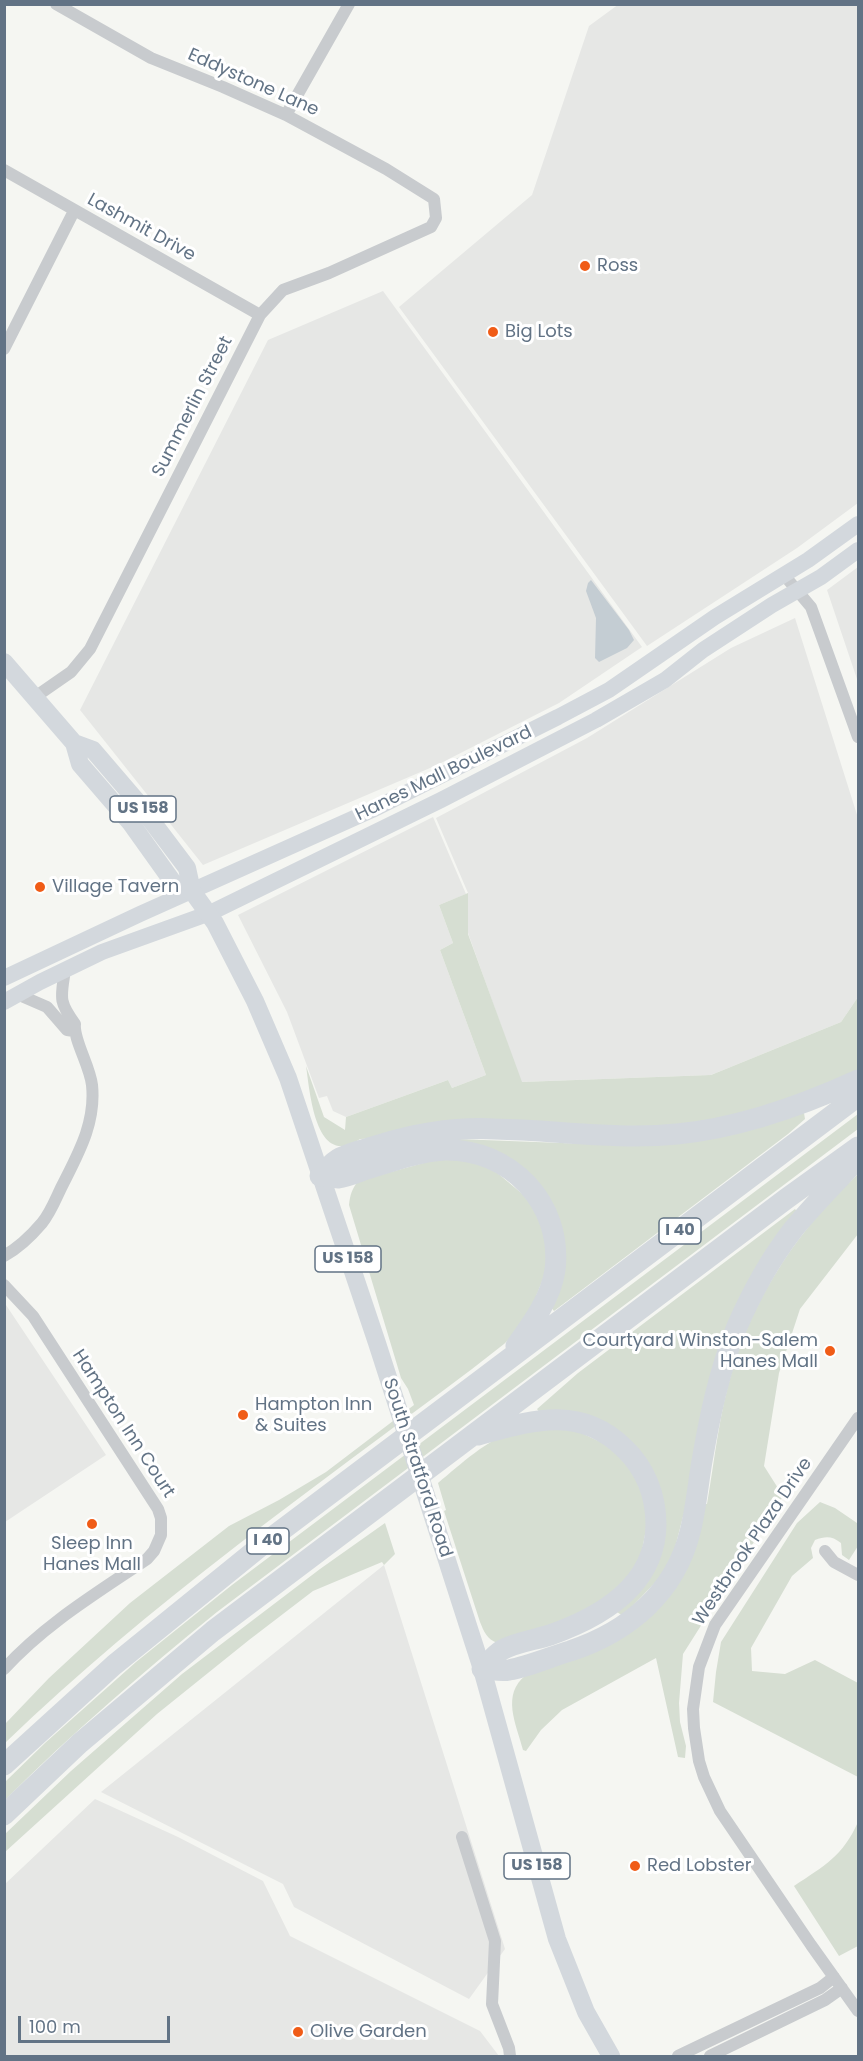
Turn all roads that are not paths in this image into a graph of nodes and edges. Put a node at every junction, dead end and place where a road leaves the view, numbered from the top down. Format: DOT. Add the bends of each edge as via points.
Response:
graph roads {
  1 [pos="56,4"];
  2 [pos="349,4"];
  3 [pos="286,115"];
  4 [pos="4,170"];
  5 [pos="434,199"];
  6 [pos="74,211"];
  7 [pos="260,315"];
  8 [pos="4,350"];
  9 [pos="858,524"];
  10 [pos="858,550"];
  11 [pos="784,575"];
  12 [pos="798,591"];
  13 [pos="4,662"];
  14 [pos="35,697"];
  15 [pos="858,737"];
  16 [pos="192,891"];
  17 [pos="210,913"];
  18 [pos="65,970"];
  19 [pos="4,978"];
  20 [pos="11,998"];
  21 [pos="74,1031"];
  22 [pos="858,1080"];
  23 [pos="858,1096"];
  24 [pos="858,1147"];
  25 [pos="858,1157"];
  26 [pos="320,1176"];
  27 [pos="4,1256"];
  28 [pos="4,1286"];
  29 [pos="502,1365"];
  30 [pos="858,1418"];
  31 [pos="469,1437"];
  32 [pos="825,1551"];
  33 [pos="858,1575"];
  34 [pos="4,1669"];
  35 [pos="482,1669"];
  36 [pos="4,1765"];
  37 [pos="4,1815"];
  38 [pos="462,1837"];
  39 [pos="838,1983"];
  40 [pos="858,2011"];
  41 [pos="510,2056"];
  42 [pos="611,2056"];
  43 [pos="678,2056"];
  44 [pos="710,2056"];
  1 -- 3 [label="street, Eddystone Lane" via="151,58"];
  2 -- 3 [label="street"];
  3 -- 5 [label="street, Eddystone Lane"];
  4 -- 6 [label="street, Lashmit Drive"];
  5 -- 7 [label="street, Summerlin Street" via="436,218 431,227 283,290"];
  6 -- 7 [label="street, Lashmit Drive"];
  6 -- 8 [label="street"];
  7 -- 14 [label="street, Summerlin Street" via="90,649 71,672"];
  9 -- 11 [label="main road, Hanes Mall Boulevard"];
  10 -- 12 [label="main road, Hanes Mall Boulevard"];
  11 -- 12 [label="street"];
  11 -- 16 [label="main road, Hanes Mall Boulevard" via="609,690 568,712 416,790"];
  12 -- 15 [label="street" via="810,607"];
  12 -- 17 [label="main road, Hanes Mall Boulevard" via="703,650 665,680 596,720"];
  13 -- 14 [label="main road, South Stratford Road / US 158"];
  14 -- 16 [label="main road, South Stratford Road / US 158" via="74,743 81,764 130,822 175,885"];
  16 -- 17 [label="main road, South Stratford Road / US 158"];
  16 -- 19 [label="main road, Hanes Mall Boulevard"];
  17 -- 18 [label="main road, Hanes Mall Boulevard" via="102,952"];
  17 -- 26 [label="main road, South Stratford Road / US 158" via="288,1078"];
  18 -- 20 [label="main road, Hanes Mall Boulevard"];
  18 -- 21 [label="street" via="62,1001 75,1024"];
  20 -- 21 [label="street" via="47,1008 67,1030"];
  21 -- 27 [label="street" via="92,1086 86,1138 45,1220 28,1239"];
  22 -- 26 [label="highway" via="774,1114 697,1132 580,1135 464,1129 393,1141 338,1158"];
  23 -- 29 [label="highway, I 40"];
  24 -- 31 [label="highway, I 40"];
  25 -- 35 [label="highway" via="781,1245 745,1310 718,1377 690,1533 665,1588 631,1622 580,1648 508,1671"];
  26 -- 29 [label="highway" via="339,1178 443,1150 483,1156 509,1168 527,1183 550,1220 556,1245 555,1271 543,1305"];
  26 -- 35 [label="main road, South Stratford Road / US 158"];
  28 -- 34 [label="street, Hampton Inn Court" via="33,1317 158,1509 161,1527 159,1542 147,1559 55,1622"];
  29 -- 36 [label="highway, I 40" via="187,1604"];
  30 -- 39 [label="street, Westbrook Plaza Drive" via="715,1625 699,1667 693,1709 699,1761 720,1811"];
  31 -- 35 [label="highway" via="543,1419 589,1426 615,1440 636,1461 649,1485 656,1520 653,1546 646,1562 632,1586 615,1603 582,1622 502,1650"];
  31 -- 37 [label="highway, I 40" via="205,1638 80,1743"];
  32 -- 33 [label="street" via="834,1562"];
  35 -- 42 [label="main road, South Stratford Road / US 158" via="557,1939 586,2012"];
  38 -- 41 [label="street" via="495,1941 492,2004"];
  39 -- 40 [label="street, Westbrook Plaza Drive"];
  39 -- 43 [label="street"];
  39 -- 44 [label="street" via="825,2000"];
}
